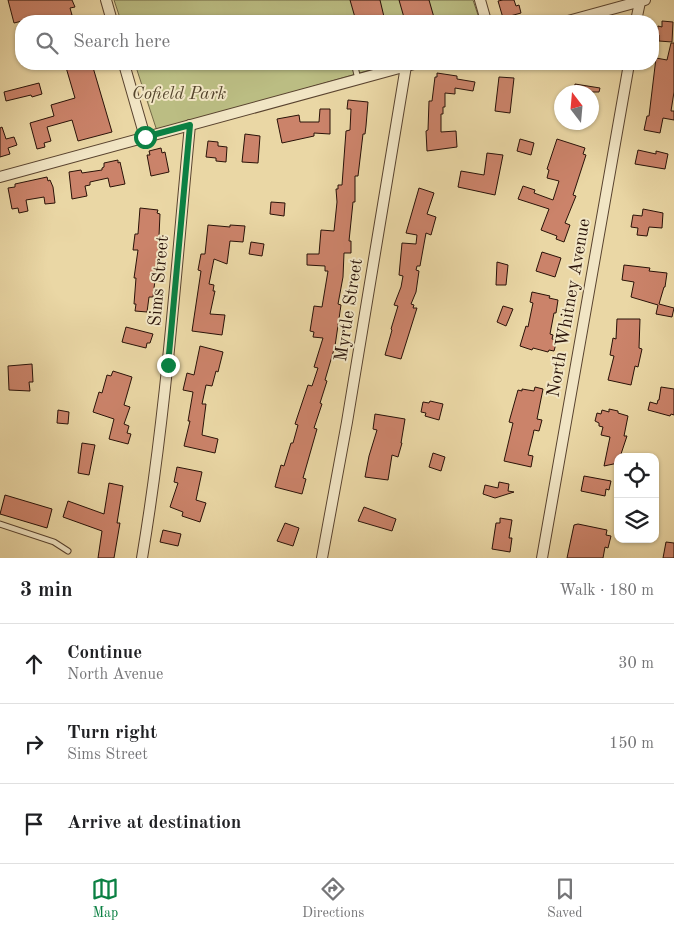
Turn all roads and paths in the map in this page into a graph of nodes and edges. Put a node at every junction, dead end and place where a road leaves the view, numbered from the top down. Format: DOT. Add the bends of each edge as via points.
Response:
graph roads {
  1 [pos="106,0"];
  2 [pos="480,0"];
  3 [pos="643,1"];
  4 [pos="110,15"];
  5 [pos="484,15"];
  6 [pos="590,15"];
  7 [pos="638,15"];
  8 [pos="126,70"];
  9 [pos="355,70"];
  10 [pos="391,70"];
  11 [pos="409,70"];
  12 [pos="628,70"];
  13 [pos="358,79"];
  14 [pos="190,125"];
  15 [pos="145,137"];
  16 [pos="0,177"];
  17 [pos="0,524"];
  18 [pos="68,552"];
  19 [pos="142,558"];
  20 [pos="322,558"];
  21 [pos="542,558"];
  1 -- 4 [label="street"];
  2 -- 5 [label="street"];
  3 -- 6 [label="street"];
  3 -- 7 [label="street"];
  8 -- 15 [label="street"];
  9 -- 13 [label="lane"];
  10 -- 13 [label="street"];
  11 -- 20 [label="street, Myrtle Street"];
  12 -- 21 [label="street, North Whitney Avenue"];
  13 -- 14 [label="street"];
  14 -- 15 [label="street"];
  14 -- 19 [label="street, Sims Street" via="168,365"];
  15 -- 16 [label="street"];
  17 -- 18 [label="lane" via="54,542"];
}
